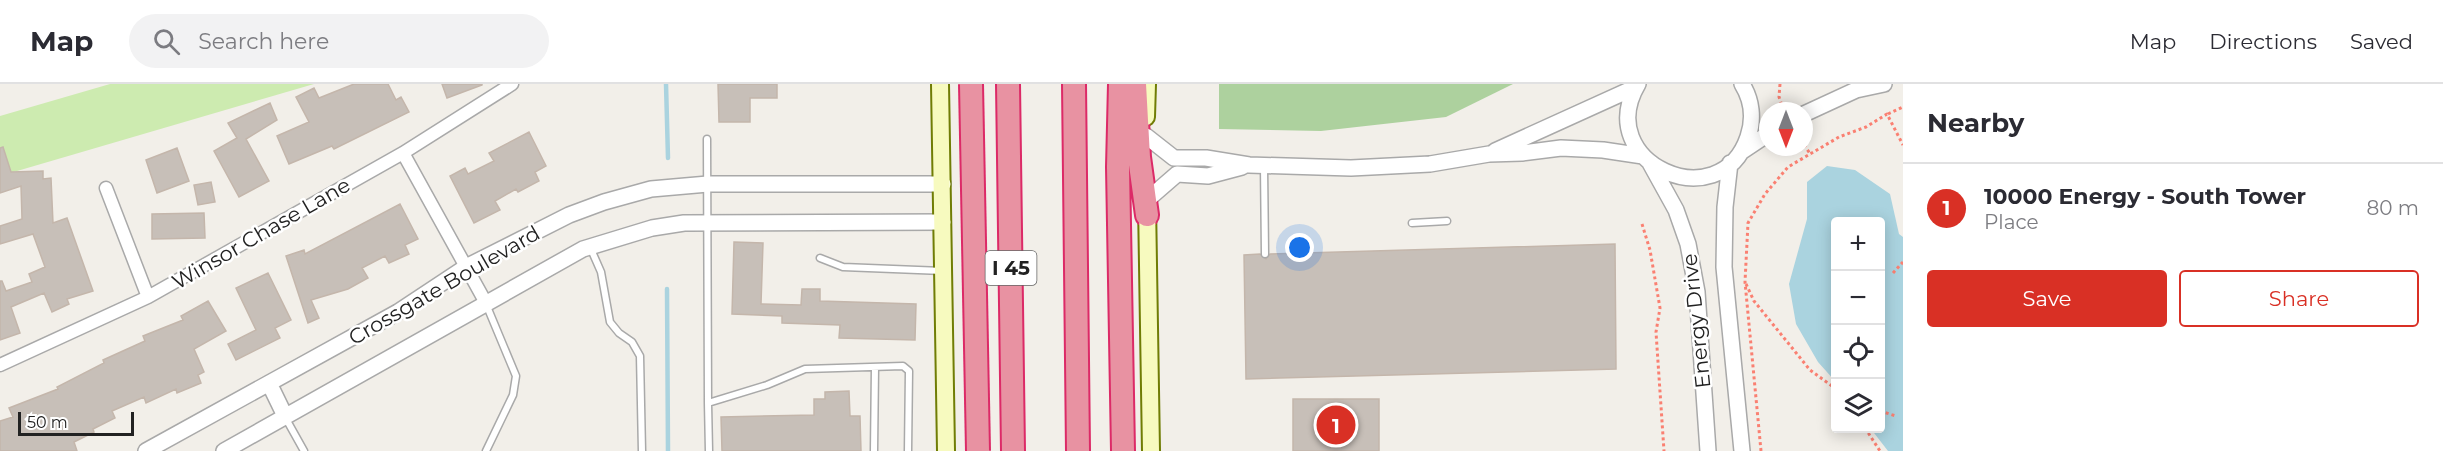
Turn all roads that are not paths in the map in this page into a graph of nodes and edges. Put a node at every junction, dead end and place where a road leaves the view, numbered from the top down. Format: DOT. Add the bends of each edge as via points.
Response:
graph roads {
  1 [pos="512,84"];
  2 [pos="940,84"];
  3 [pos="973,84"];
  4 [pos="1008,84"];
  5 [pos="1074,84"];
  6 [pos="1120,84"];
  7 [pos="1136,84"];
  8 [pos="1147,84"];
  9 [pos="1742,84"];
  10 [pos="1884,84"];
  11 [pos="1637,86"];
  12 [pos="1813,110"];
  13 [pos="1146,136"];
  14 [pos="707,139"];
  15 [pos="1759,140"];
  16 [pos="1741,152"];
  17 [pos="403,153"];
  18 [pos="1489,154"];
  19 [pos="1646,160"];
  20 [pos="1730,163"];
  21 [pos="1256,165"];
  22 [pos="708,184"];
  23 [pos="942,184"];
  24 [pos="106,188"];
  25 [pos="1147,208"];
  26 [pos="1447,221"];
  27 [pos="708,222"];
  28 [pos="942,222"];
  29 [pos="1412,224"];
  30 [pos="590,247"];
  31 [pos="1265,254"];
  32 [pos="820,258"];
  33 [pos="466,267"];
  34 [pos="943,271"];
  35 [pos="148,297"];
  36 [pos="486,303"];
  37 [pos="0,365"];
  38 [pos="875,367"];
  39 [pos="269,383"];
  40 [pos="708,403"];
  41 [pos="285,416"];
  42 [pos="146,451"];
  43 [pos="224,451"];
  44 [pos="304,451"];
  45 [pos="486,451"];
  46 [pos="642,451"];
  47 [pos="709,451"];
  48 [pos="874,451"];
  49 [pos="908,451"];
  50 [pos="946,451"];
  51 [pos="971,451"];
  52 [pos="978,451"];
  53 [pos="1013,451"];
  54 [pos="1078,451"];
  55 [pos="1123,451"];
  56 [pos="1151,451"];
  57 [pos="1708,451"];
  58 [pos="1742,451"];
  1 -- 17 [label="street, Winsor Chase Lane"];
  2 -- 23 [label="main road"];
  3 -- 51 [label="highway"];
  3 -- 52 [label="highway, bridge"];
  4 -- 53 [label="highway, I 45"];
  5 -- 54 [label="highway"];
  6 -- 55 [label="highway"];
  7 -- 25 [label="highway" via="1139,157"];
  8 -- 13 [label="main road"];
  9 -- 16 [label="street" via="1751,115 1749,134"];
  10 -- 12 [label="street" via="1856,90"];
  11 -- 18 [label="street"];
  11 -- 19 [label="street, Energy Drive" via="1629,107 1629,128"];
  13 -- 21 [label="street" via="1174,158"];
  13 -- 25 [label="main road"];
  14 -- 22 [label="lane"];
  15 -- 16 [label="street"];
  16 -- 20 [label="street"];
  17 -- 33 [label="street"];
  17 -- 35 [label="street, Winsor Chase Lane"];
  18 -- 19 [label="street" via="1561,148 1603,150"];
  18 -- 21 [label="street" via="1430,164 1351,168"];
  19 -- 20 [label="street" via="1666,173 1685,178 1704,176"];
  19 -- 57 [label="street, Energy Drive" via="1676,210 1688,243 1697,292"];
  20 -- 58 [label="street, Energy Drive" via="1724,267"];
  21 -- 25 [label="street" via="1208,176 1177,174"];
  21 -- 31 [label="lane"];
  22 -- 23 [label="street, Crossgate Boulevard"];
  22 -- 27 [label="lane"];
  22 -- 33 [label="street, Crossgate Boulevard" via="651,189 604,202 569,215"];
  23 -- 28 [label="main road"];
  24 -- 35 [label="street"];
  25 -- 56 [label="main road"];
  26 -- 29 [label="lane"];
  27 -- 28 [label="street, Crossgate Boulevard"];
  27 -- 30 [label="street, Crossgate Boulevard" via="652,228"];
  27 -- 40 [label="lane"];
  28 -- 34 [label="main road"];
  30 -- 36 [label="street, Crossgate Boulevard"];
  30 -- 46 [label="lane" via="601,272 610,322 632,342 640,356"];
  32 -- 34 [label="lane" via="843,267"];
  33 -- 36 [label="street"];
  33 -- 39 [label="street, Crossgate Boulevard" via="398,312"];
  34 -- 50 [label="main road"];
  35 -- 37 [label="street, Winsor Chase Lane"];
  36 -- 41 [label="street, Crossgate Boulevard"];
  36 -- 45 [label="lane" via="516,376 513,395"];
  38 -- 40 [label="lane" via="805,369"];
  38 -- 48 [label="lane"];
  38 -- 49 [label="lane" via="903,366 909,371"];
  39 -- 41 [label="street"];
  39 -- 42 [label="street, Crossgate Boulevard"];
  40 -- 47 [label="lane"];
  41 -- 43 [label="street, Crossgate Boulevard"];
  41 -- 44 [label="lane"];
}
